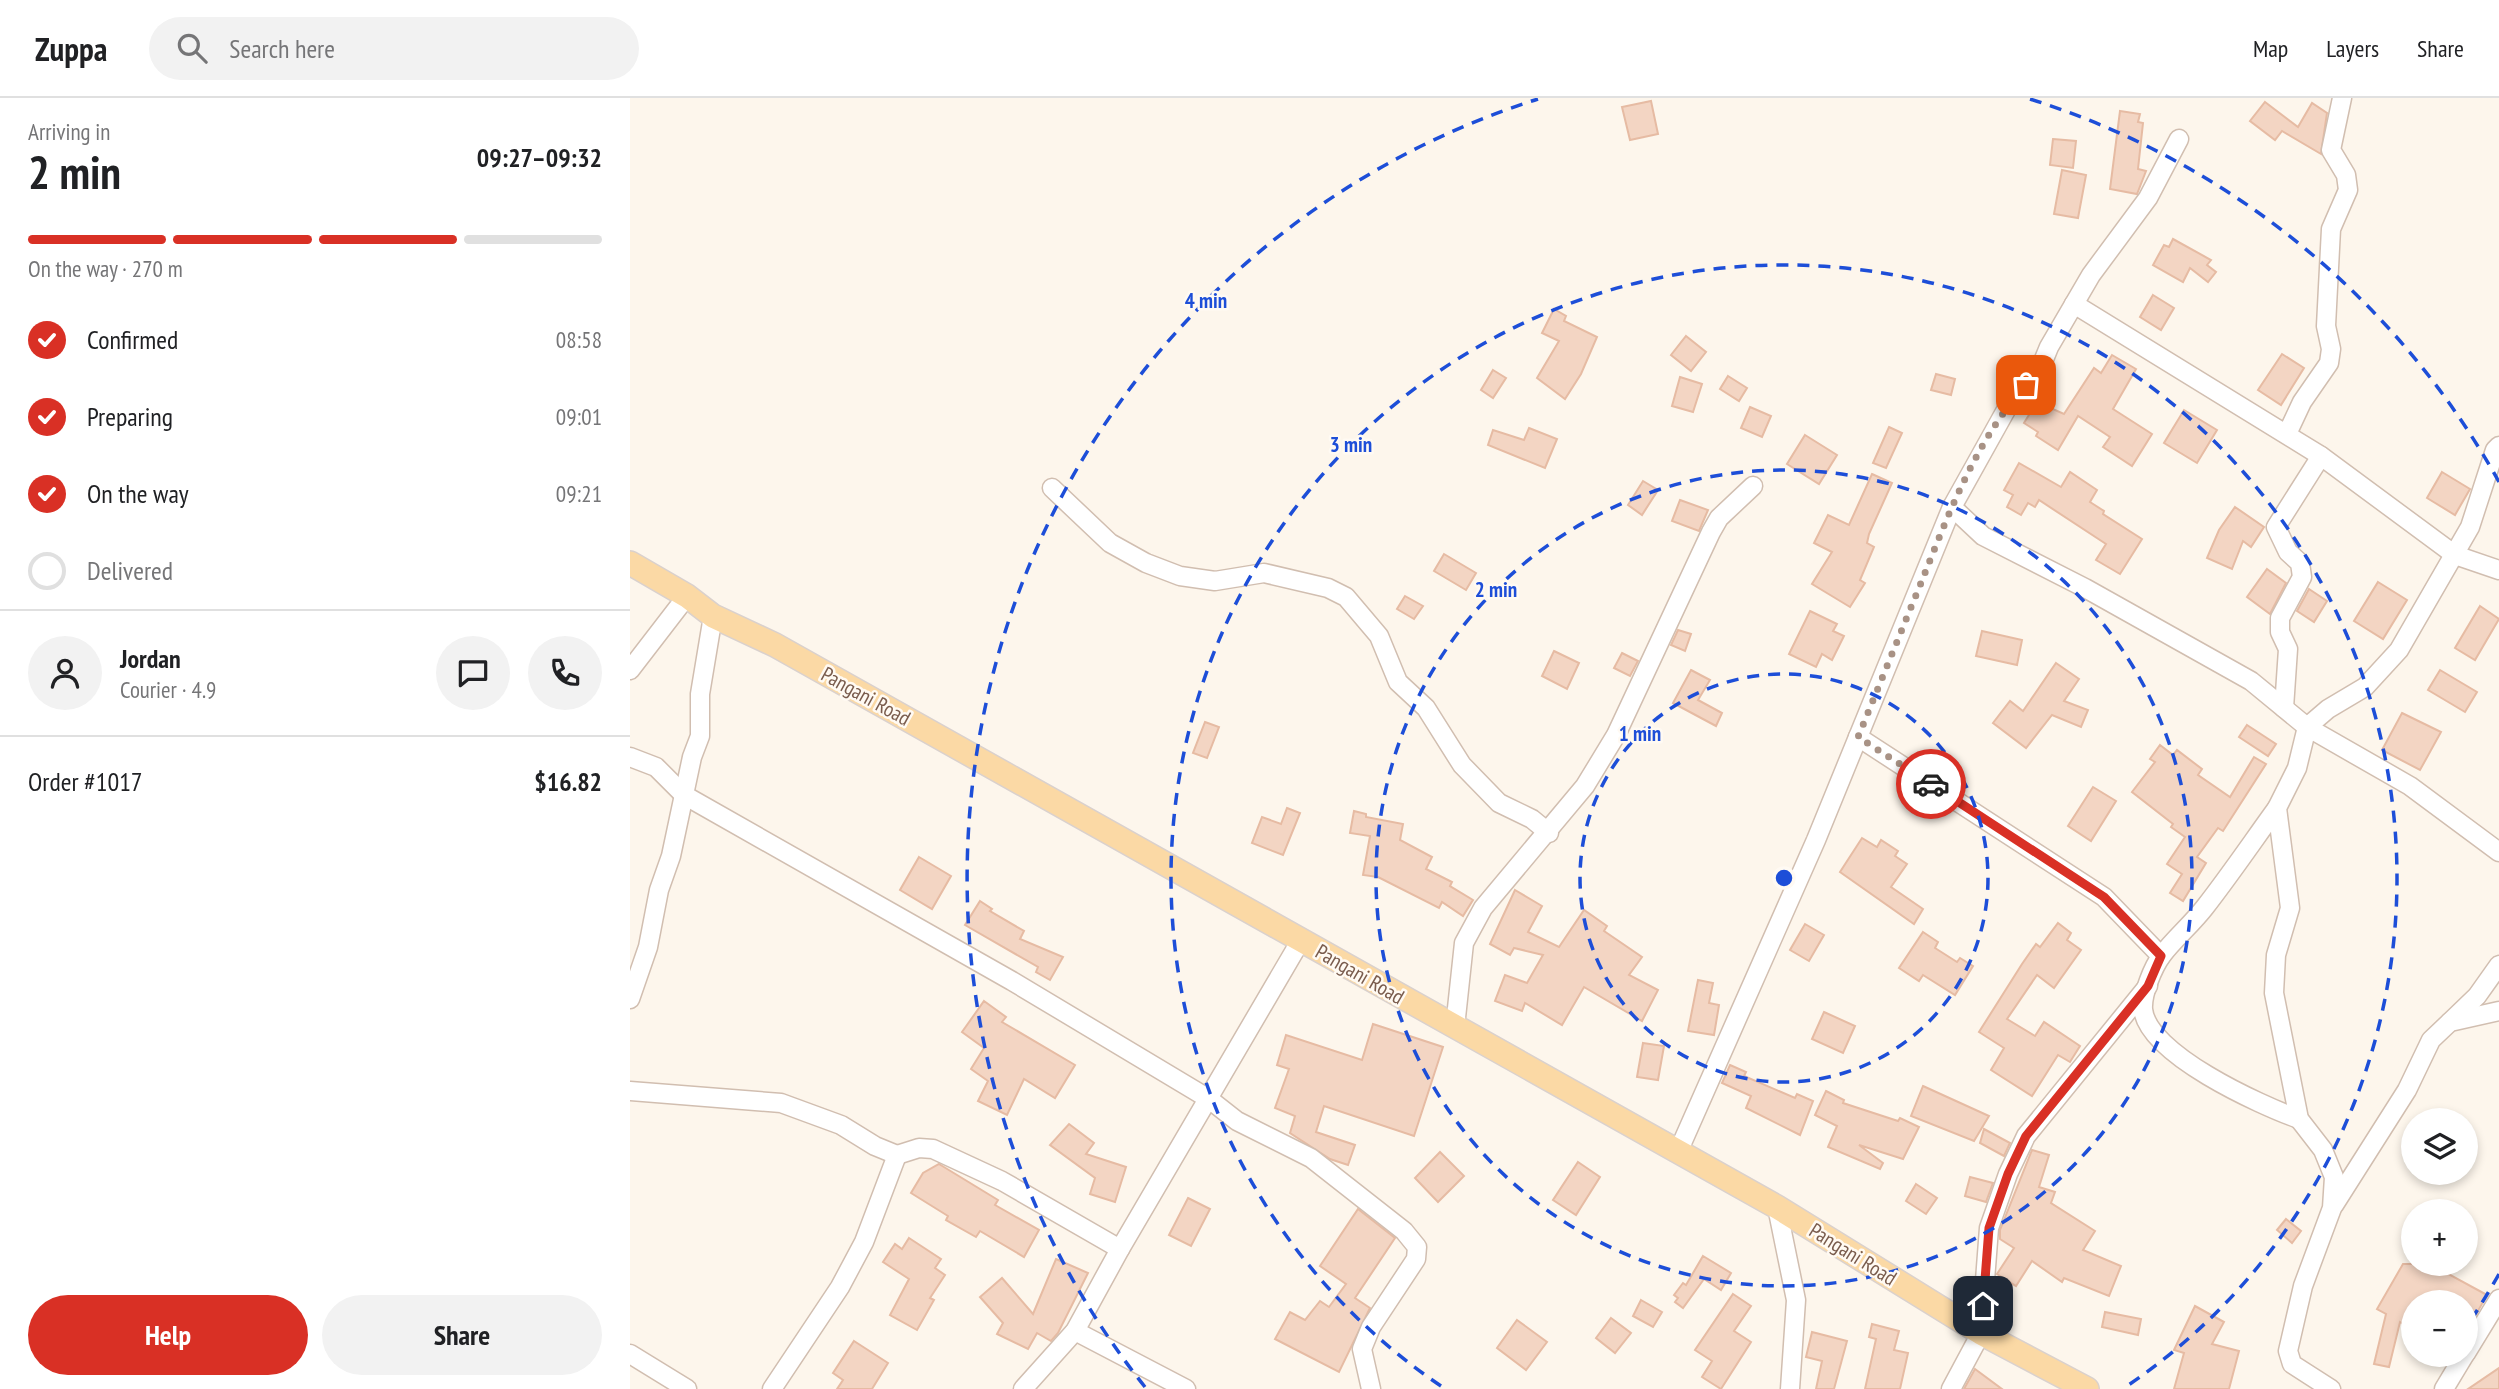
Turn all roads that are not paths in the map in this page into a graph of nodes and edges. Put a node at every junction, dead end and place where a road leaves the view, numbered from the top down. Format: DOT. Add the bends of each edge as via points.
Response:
graph roads {
  1 [pos="2342,98"];
  2 [pos="2179,139"];
  3 [pos="2074,304"];
  4 [pos="2287,434"];
  5 [pos="2499,446"];
  6 [pos="2321,456"];
  7 [pos="1753,486"];
  8 [pos="1052,488"];
  9 [pos="1952,507"];
  10 [pos="2455,555"];
  11 [pos="630,564"];
  12 [pos="2499,570"];
  13 [pos="687,596"];
  14 [pos="713,616"];
  15 [pos="630,670"];
  16 [pos="2284,708"];
  17 [pos="2307,727"];
  18 [pos="1858,737"];
  19 [pos="630,757"];
  20 [pos="684,794"];
  21 [pos="2277,808"];
  22 [pos="1549,833"];
  23 [pos="2499,852"];
  24 [pos="1301,940"];
  25 [pos="2161,956"];
  26 [pos="2499,965"];
  27 [pos="2148,986"];
  28 [pos="630,999"];
  29 [pos="2499,1011"];
  30 [pos="2450,1022"];
  31 [pos="1455,1027"];
  32 [pos="630,1091"];
  33 [pos="1209,1100"];
  34 [pos="2299,1119"];
  35 [pos="1678,1152"];
  36 [pos="897,1155"];
  37 [pos="1777,1207"];
  38 [pos="2332,1208"];
  39 [pos="1120,1249"];
  40 [pos="2499,1299"];
  41 [pos="1075,1331"];
  42 [pos="1981,1333"];
  43 [pos="2478,1333"];
  44 [pos="630,1354"];
  45 [pos="2457,1367"];
  46 [pos="1368,1385"];
  47 [pos="688,1389"];
  48 [pos="772,1389"];
  49 [pos="1023,1389"];
  50 [pos="1185,1389"];
  51 [pos="1790,1389"];
  52 [pos="1951,1389"];
  53 [pos="2087,1389"];
  54 [pos="2332,1389"];
  55 [pos="2444,1389"];
  1 -- 4 [label="street" via="2331,150 2346,175 2348,190 2331,229 2326,326 2329,363"];
  2 -- 3 [label="street" via="2148,198"];
  3 -- 4 [label="street"];
  3 -- 9 [label="street" via="2040,369 2011,401 1983,446"];
  4 -- 6 [label="street"];
  5 -- 10 [label="street" via="2484,480 2480,504"];
  6 -- 10 [label="street"];
  6 -- 16 [label="street" via="2276,527 2288,552 2300,563 2302,577 2280,618 2288,649"];
  7 -- 22 [label="street" via="1719,517 1616,735"];
  8 -- 22 [label="street" via="1110,543 1180,576 1215,581 1264,573 1328,588 1346,597 1379,636 1398,682 1426,708 1462,765 1499,803"];
  9 -- 16 [label="street" via="1983,536 2149,622 2250,681"];
  9 -- 18 [label="street"];
  10 -- 12 [label="street"];
  10 -- 17 [label="street" via="2399,650 2365,687"];
  11 -- 13 [label="main road, Pangani Road"];
  13 -- 14 [label="main road, Pangani Road"];
  13 -- 15 [label="street"];
  14 -- 20 [label="street" via="701,694 701,736"];
  14 -- 24 [label="main road, Pangani Road" via="775,645"];
  16 -- 17 [label="street"];
  17 -- 21 [label="street" via="2297,768"];
  17 -- 23 [label="street" via="2410,786"];
  18 -- 25 [label="street" via="2104,897"];
  18 -- 35 [label="street"];
  19 -- 20 [label="street" via="656,767"];
  20 -- 28 [label="street" via="648,947"];
  20 -- 33 [label="street" via="1012,981"];
  21 -- 25 [label="street" via="2204,909"];
  21 -- 34 [label="street" via="2290,908 2276,955 2274,993"];
  22 -- 31 [label="street" via="1483,908 1464,943"];
  24 -- 31 [label="main road, Pangani Road"];
  24 -- 33 [label="street"];
  25 -- 27 [label="street"];
  26 -- 30 [label="street" via="2477,996"];
  27 -- 34 [label="street" via="2143,1008 2148,1028 2170,1049 2238,1092"];
  27 -- 42 [label="street" via="2026,1136 1989,1228"];
  29 -- 30 [label="street"];
  30 -- 38 [label="street" via="2431,1040 2407,1090"];
  31 -- 35 [label="main road, Pangani Road"];
  32 -- 36 [label="street" via="781,1104 841,1125"];
  33 -- 39 [label="street"];
  33 -- 46 [label="street" via="1237,1121 1311,1158 1404,1231 1417,1247 1416,1259 1371,1327 1362,1349"];
  34 -- 38 [label="street" via="2322,1150 2334,1177"];
  35 -- 37 [label="main road, Pangani Road"];
  36 -- 39 [label="street" via="919,1148 951,1155"];
  36 -- 48 [label="street" via="858,1254"];
  37 -- 42 [label="main road, Pangani Road"];
  37 -- 51 [label="street" via="1796,1300"];
  38 -- 54 [label="street" via="2303,1286 2288,1351 2292,1364"];
  39 -- 41 [label="street"];
  40 -- 43 [label="street"];
  41 -- 49 [label="street"];
  41 -- 50 [label="street"];
  42 -- 52 [label="street"];
  42 -- 53 [label="main road, Pangani Road"];
  44 -- 47 [label="street"];
  45 -- 55 [label="street"];
}
